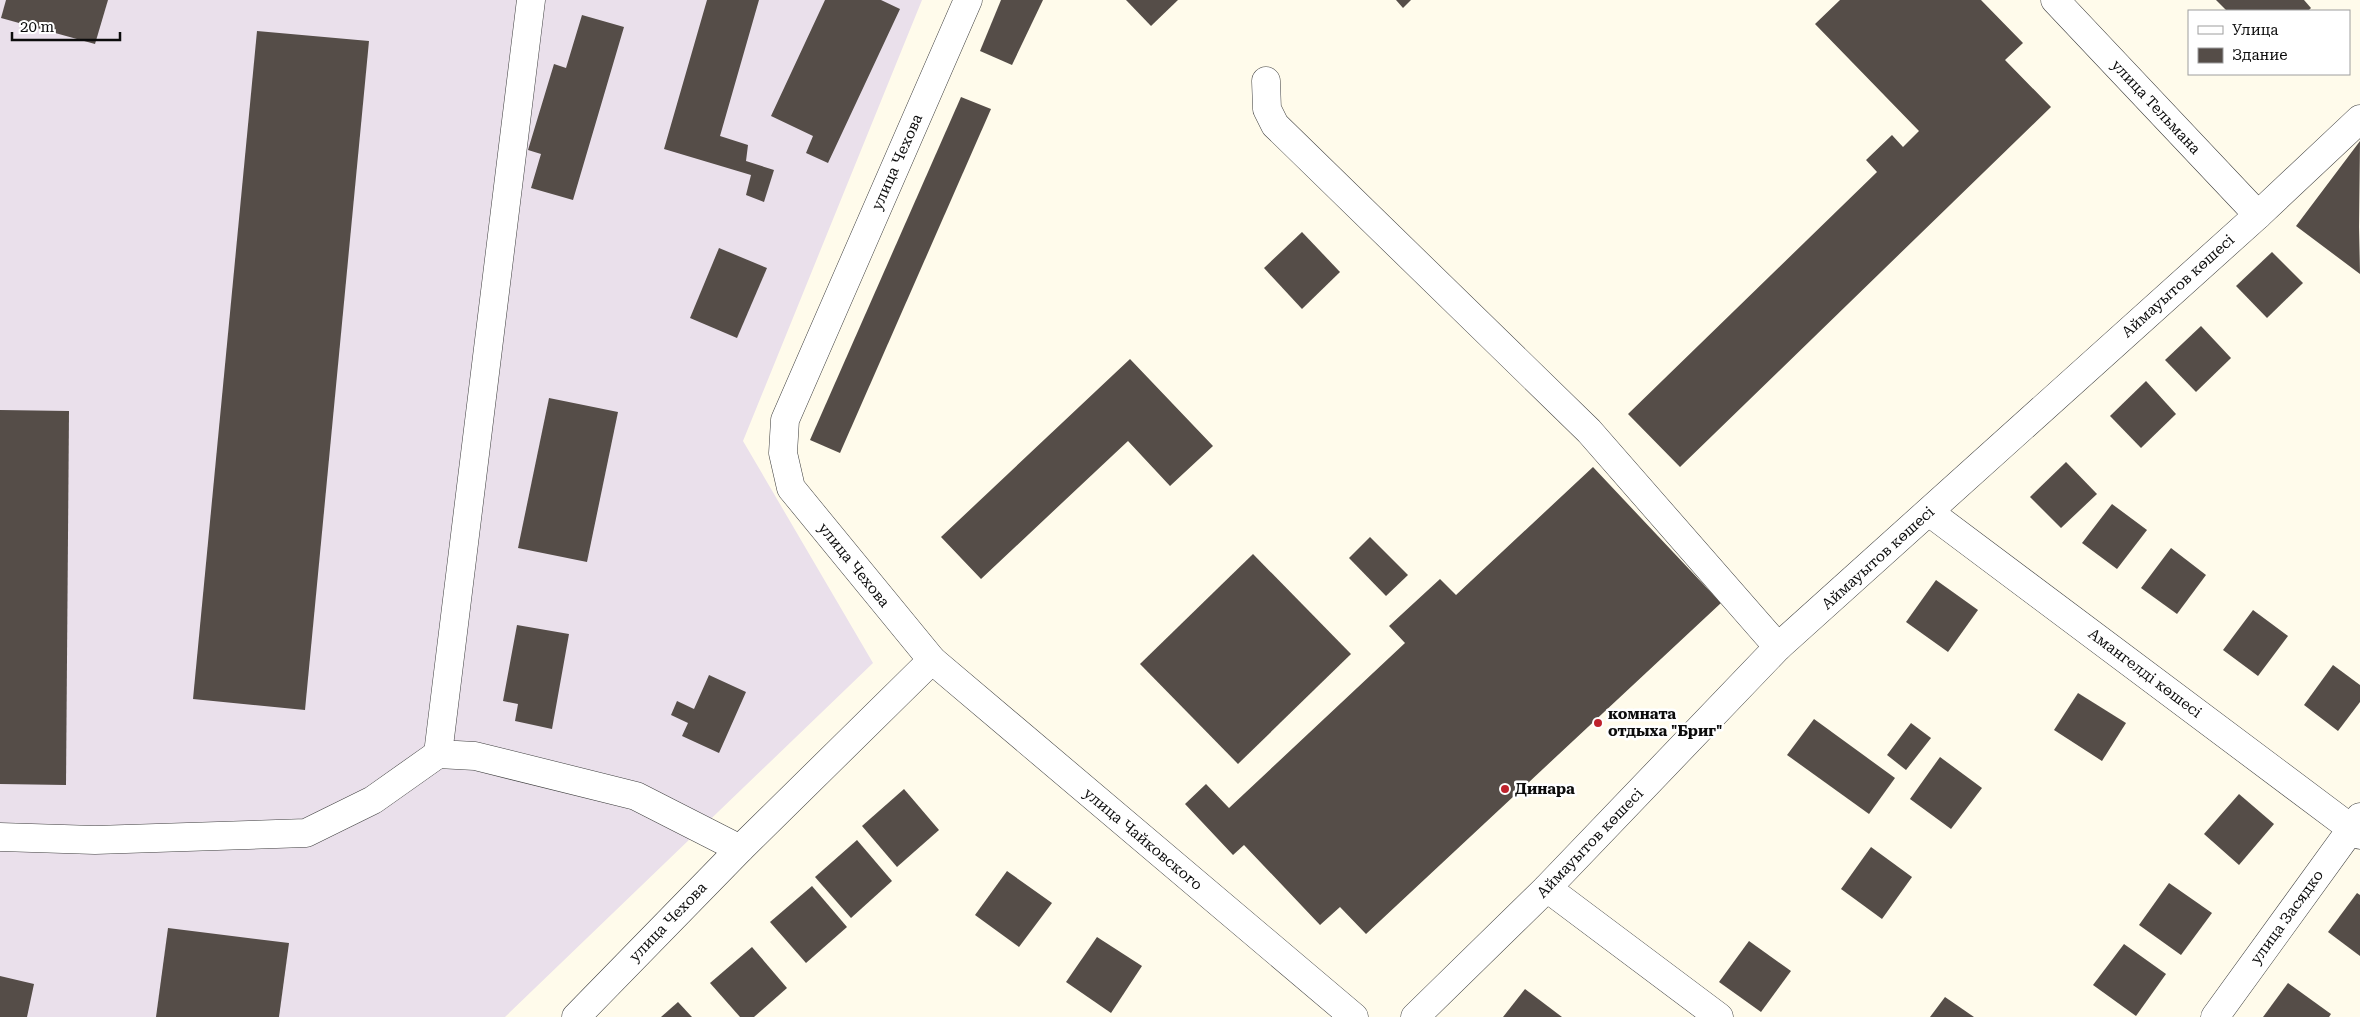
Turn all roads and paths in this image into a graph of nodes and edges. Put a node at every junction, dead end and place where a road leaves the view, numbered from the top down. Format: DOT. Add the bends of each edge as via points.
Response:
graph roads {
  1 [pos="532,0"];
  2 [pos="968,0"];
  3 [pos="2055,0"];
  4 [pos="1266,81"];
  5 [pos="2360,119"];
  6 [pos="2258,215"];
  7 [pos="1929,512"];
  8 [pos="1778,647"];
  9 [pos="932,660"];
  10 [pos="438,754"];
  11 [pos="2357,827"];
  12 [pos="0,837"];
  13 [pos="740,849"];
  14 [pos="1547,888"];
  15 [pos="576,1017"];
  16 [pos="1354,1017"];
  17 [pos="1415,1017"];
  18 [pos="1719,1017"];
  19 [pos="2215,1017"];
  1 -- 10 [label="street"];
  2 -- 9 [label="street, улица Чехова" via="785,420 783,453 790,488"];
  3 -- 6 [label="street, улица Тельмана"];
  4 -- 8 [label="street" via="1267,109 1276,125 1589,431"];
  5 -- 6 [label="street, Аймауытов көшесі"];
  6 -- 7 [label="street, Аймауытов көшесі"];
  7 -- 8 [label="street, Аймауытов көшесі"];
  7 -- 11 [label="street, Амангелді көшесі"];
  8 -- 14 [label="street, Аймауытов көшесі"];
  9 -- 13 [label="street, улица Чехова"];
  9 -- 16 [label="street, улица Чайковского"];
  10 -- 12 [label="street" via="373,800 306,833 95,840"];
  10 -- 13 [label="street" via="475,756 636,796"];
  11 -- 19 [label="street, улица Засядко"];
  13 -- 15 [label="street, улица Чехова"];
  14 -- 17 [label="street, Аймауытов көшесі"];
  14 -- 18 [label="street"];
}
